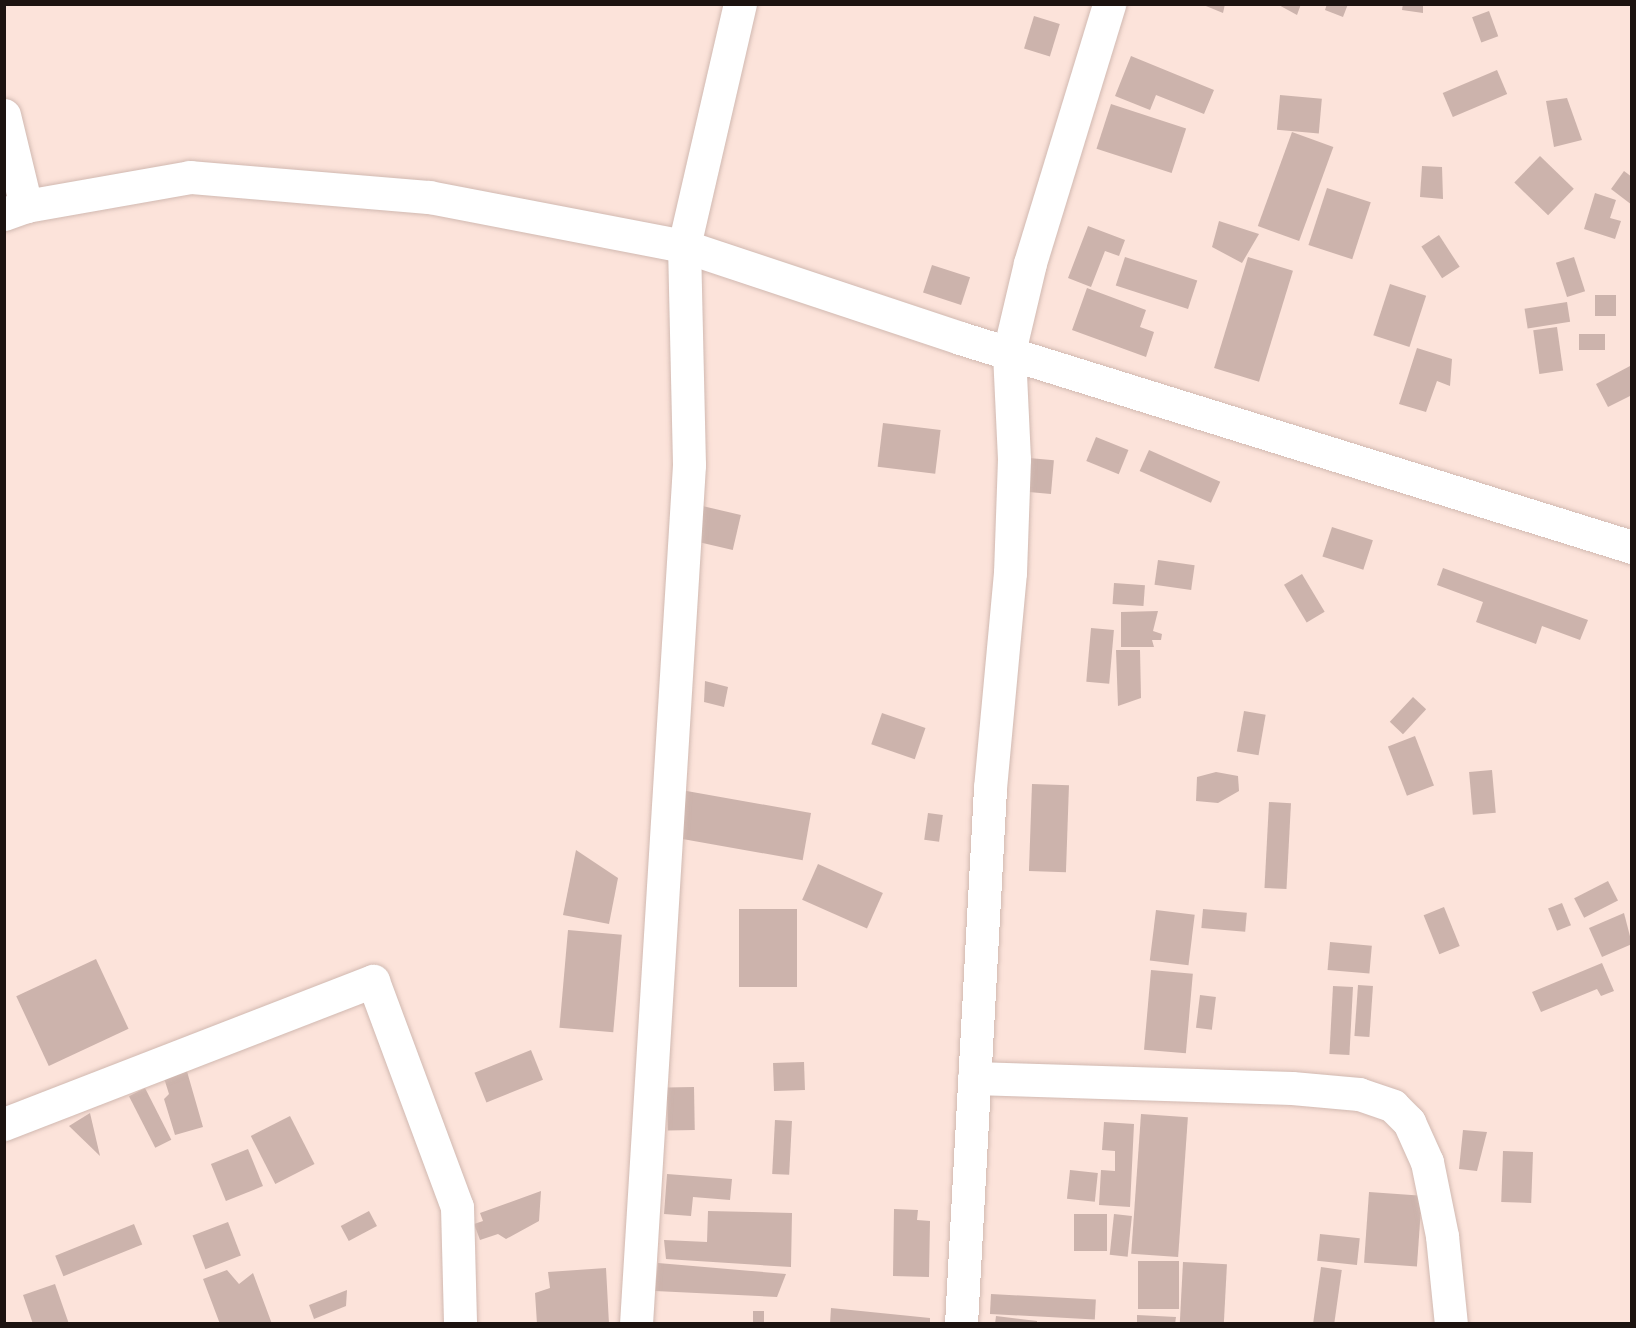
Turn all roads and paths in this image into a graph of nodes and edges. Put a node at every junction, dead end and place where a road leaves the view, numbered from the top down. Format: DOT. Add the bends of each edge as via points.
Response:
graph roads {
  1 [pos="740,4"];
  2 [pos="1109,4"];
  3 [pos="4,115"];
  4 [pos="15,210"];
  5 [pos="684,246"];
  6 [pos="1009,352"];
  7 [pos="1632,547"];
  8 [pos="974,1078"];
  9 [pos="4,1124"];
  10 [pos="460,1323"];
  11 [pos="636,1323"];
  12 [pos="961,1323"];
  13 [pos="1451,1323"];
  1 -- 5 [label="street"];
  2 -- 6 [label="street" via="1030,263"];
  3 -- 4 [label="street"];
  4 -- 5 [label="street" via="201,178 429,197"];
  5 -- 6 [label="street"];
  5 -- 11 [label="street" via="688,465"];
  6 -- 7 [label="street"];
  6 -- 8 [label="street" via="1014,459 1010,573 990,788"];
  8 -- 12 [label="street"];
  8 -- 13 [label="street" via="1292,1088 1359,1094 1392,1106 1409,1122 1427,1162 1442,1236"];
  9 -- 10 [label="street" via="373,981 457,1207"];
}
